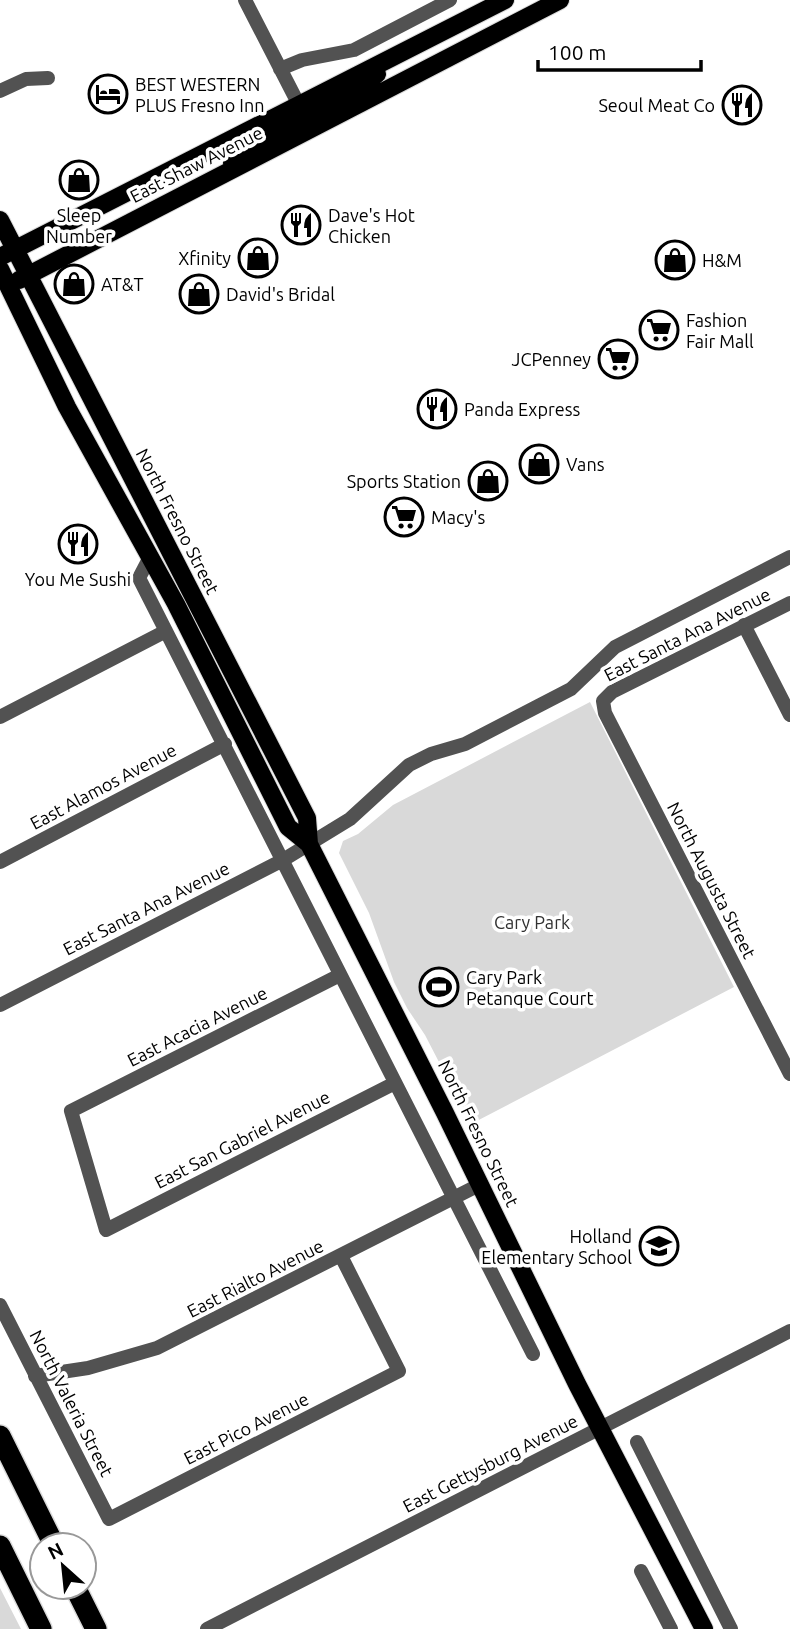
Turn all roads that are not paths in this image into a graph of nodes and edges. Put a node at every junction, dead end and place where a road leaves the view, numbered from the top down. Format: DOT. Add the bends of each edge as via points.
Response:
graph roads {
  1 [pos="245,0"];
  2 [pos="450,0"];
  3 [pos="505,0"];
  4 [pos="560,0"];
  5 [pos="401,53"];
  6 [pos="281,69"];
  7 [pos="48,78"];
  8 [pos="0,91"];
  9 [pos="299,105"];
  10 [pos="303,132"];
  11 [pos="216,177"];
  12 [pos="0,220"];
  13 [pos="7,253"];
  14 [pos="28,275"];
  15 [pos="3,281"];
  16 [pos="110,484"];
  17 [pos="162,536"];
  18 [pos="150,557"];
  19 [pos="790,557"];
  20 [pos="790,603"];
  21 [pos="744,625"];
  22 [pos="166,631"];
  23 [pos="603,701"];
  24 [pos="790,715"];
  25 [pos="0,717"];
  26 [pos="225,744"];
  27 [pos="309,844"];
  28 [pos="283,860"];
  29 [pos="0,862"];
  30 [pos="340,975"];
  31 [pos="0,1004"];
  32 [pos="790,1074"];
  33 [pos="395,1083"];
  34 [pos="481,1184"];
  35 [pos="454,1198"];
  36 [pos="106,1230"];
  37 [pos="341,1256"];
  38 [pos="0,1305"];
  39 [pos="790,1331"];
  40 [pos="534,1354"];
  41 [pos="35,1376"];
  42 [pos="600,1429"];
  43 [pos="0,1436"];
  44 [pos="637,1442"];
  45 [pos="109,1519"];
  46 [pos="47,1531"];
  47 [pos="0,1546"];
  48 [pos="641,1571"];
  49 [pos="82,1601"];
  50 [pos="41,1629"];
  51 [pos="96,1629"];
  52 [pos="208,1629"];
  53 [pos="671,1629"];
  54 [pos="704,1629"];
  55 [pos="731,1629"];
  1 -- 6 [label="street"];
  2 -- 6 [label="street" via="354,50"];
  3 -- 5 [label="main road, East Shaw Avenue"];
  4 -- 10 [label="main road, East Shaw Avenue"];
  5 -- 9 [label="main road, East Shaw Avenue"];
  5 -- 10 [label="main road" via="359,89 313,113"];
  6 -- 9 [label="street"];
  7 -- 8 [label="street" via="26,79"];
  9 -- 11 [label="main road" via="295,122 249,146"];
  9 -- 13 [label="main road, East Shaw Avenue"];
  10 -- 11 [label="main road, East Shaw Avenue"];
  11 -- 14 [label="main road, East Shaw Avenue"];
  12 -- 13 [label="main road, North Fresno Street"];
  13 -- 14 [label="main road, North Fresno Street"];
  14 -- 15 [label="main road, East Shaw Avenue"];
  14 -- 17 [label="main road, North Fresno Street"];
  15 -- 16 [label="main road, North Fresno Street"];
  16 -- 17 [label="main road" via="121,486 147,528"];
  16 -- 18 [label="main road, North Fresno Street"];
  17 -- 27 [label="main road, North Fresno Street" via="307,818"];
  18 -- 22 [label="street" via="139,578"];
  18 -- 27 [label="main road, North Fresno Street" via="288,827"];
  19 -- 27 [label="street, East Santa Ana Avenue" via="615,647 580,684 562,695 465,744 409,765 350,819"];
  20 -- 21 [label="street, East Santa Ana Avenue"];
  21 -- 23 [label="street, East Santa Ana Avenue" via="612,692"];
  21 -- 24 [label="street"];
  22 -- 25 [label="street"];
  22 -- 26 [label="street"];
  23 -- 32 [label="street, North Augusta Street" via="605,713"];
  26 -- 28 [label="street"];
  26 -- 29 [label="street, East Alamos Avenue"];
  27 -- 28 [label="street, East Santa Ana Avenue"];
  27 -- 34 [label="main road, North Fresno Street"];
  28 -- 30 [label="street"];
  28 -- 31 [label="street, East Santa Ana Avenue"];
  30 -- 33 [label="street"];
  30 -- 36 [label="street, East Acacia Avenue" via="71,1111"];
  33 -- 35 [label="street"];
  33 -- 36 [label="street, East San Gabriel Avenue"];
  34 -- 35 [label="street, East Rialto Avenue"];
  34 -- 42 [label="main road, North Fresno Street"];
  35 -- 37 [label="street, East Rialto Avenue"];
  35 -- 40 [label="street"];
  37 -- 41 [label="street, East Rialto Avenue" via="157,1348 88,1368"];
  37 -- 45 [label="street, East Pico Avenue" via="399,1371"];
  38 -- 41 [label="street, North Valeria Street"];
  39 -- 42 [label="street, East Gettysburg Avenue"];
  41 -- 45 [label="street, North Valeria Street"];
  42 -- 52 [label="street, East Gettysburg Avenue"];
  42 -- 54 [label="main road, North Fresno Street"];
  43 -- 46 [label="highway"];
  44 -- 55 [label="street"];
  47 -- 50 [label="highway"];
  48 -- 53 [label="street"];
  49 -- 51 [label="highway"];
}
